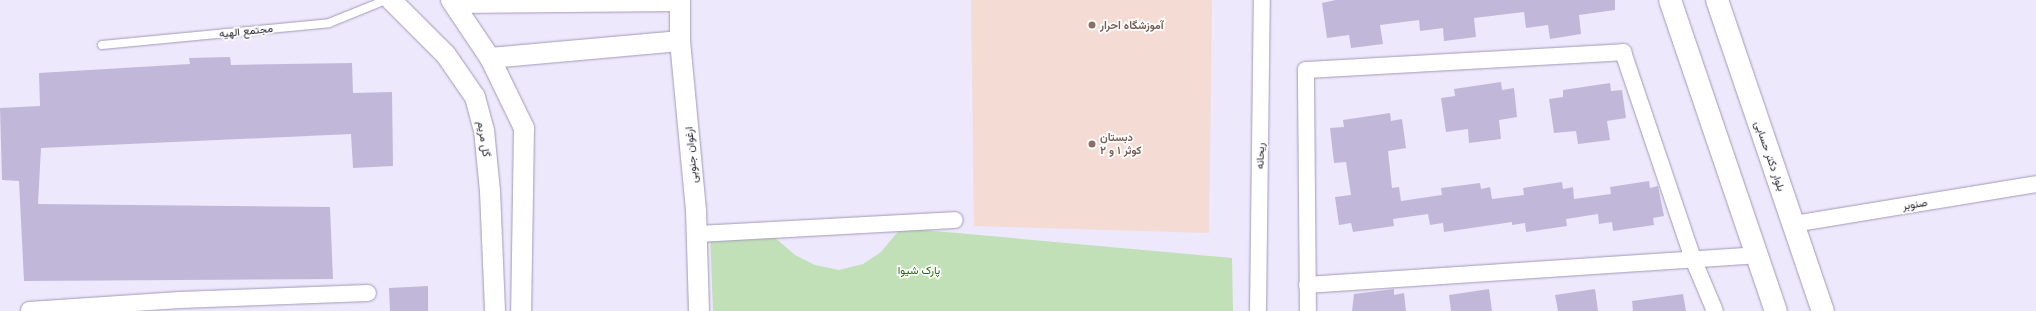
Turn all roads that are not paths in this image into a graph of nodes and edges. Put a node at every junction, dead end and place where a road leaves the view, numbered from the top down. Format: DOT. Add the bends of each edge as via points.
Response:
graph roads {
  1 [pos="386,0"];
  2 [pos="391,0"];
  3 [pos="1262,0"];
  4 [pos="1670,0"];
  5 [pos="1717,0"];
  6 [pos="680,1"];
  7 [pos="452,2"];
  8 [pos="680,41"];
  9 [pos="102,45"];
  10 [pos="490,58"];
  11 [pos="2036,184"];
  12 [pos="955,220"];
  13 [pos="1793,224"];
  14 [pos="697,234"];
  15 [pos="1756,255"];
  16 [pos="1693,259"];
  17 [pos="1307,285"];
  18 [pos="368,293"];
  19 [pos="180,305"];
  20 [pos="197,305"];
  21 [pos="29,310"];
  22 [pos="495,311"];
  23 [pos="521,311"];
  24 [pos="699,311"];
  25 [pos="1258,311"];
  26 [pos="1308,311"];
  27 [pos="1715,311"];
  28 [pos="1776,311"];
  29 [pos="1823,311"];
  1 -- 9 [label="lane, مجتمع الهیه" via="329,23"];
  2 -- 22 [label="street, گل مریم" via="446,55 474,97 484,130 490,191"];
  3 -- 25 [label="street, ریحانه"];
  4 -- 15 [label="main road"];
  5 -- 13 [label="main road, بلوار دکتر حسابی"];
  6 -- 7 [label="street"];
  6 -- 8 [label="street, ارغوان جنوبی"];
  7 -- 10 [label="street"];
  8 -- 10 [label="street"];
  8 -- 14 [label="street, ارغوان جنوبی"];
  10 -- 23 [label="street" via="524,128"];
  11 -- 13 [label="street, صنوبر"];
  12 -- 14 [label="street"];
  13 -- 29 [label="main road, بلوار دکتر حسابی"];
  14 -- 24 [label="street, ارغوان جنوبی"];
  15 -- 16 [label="street"];
  15 -- 28 [label="main road"];
  16 -- 17 [label="street"];
  16 -- 17 [label="street" via="1623,52 1306,70"];
  16 -- 27 [label="street"];
  17 -- 26 [label="street"];
  18 -- 20 [label="street"];
  19 -- 20 [label="street"];
  19 -- 21 [label="street"];
}
